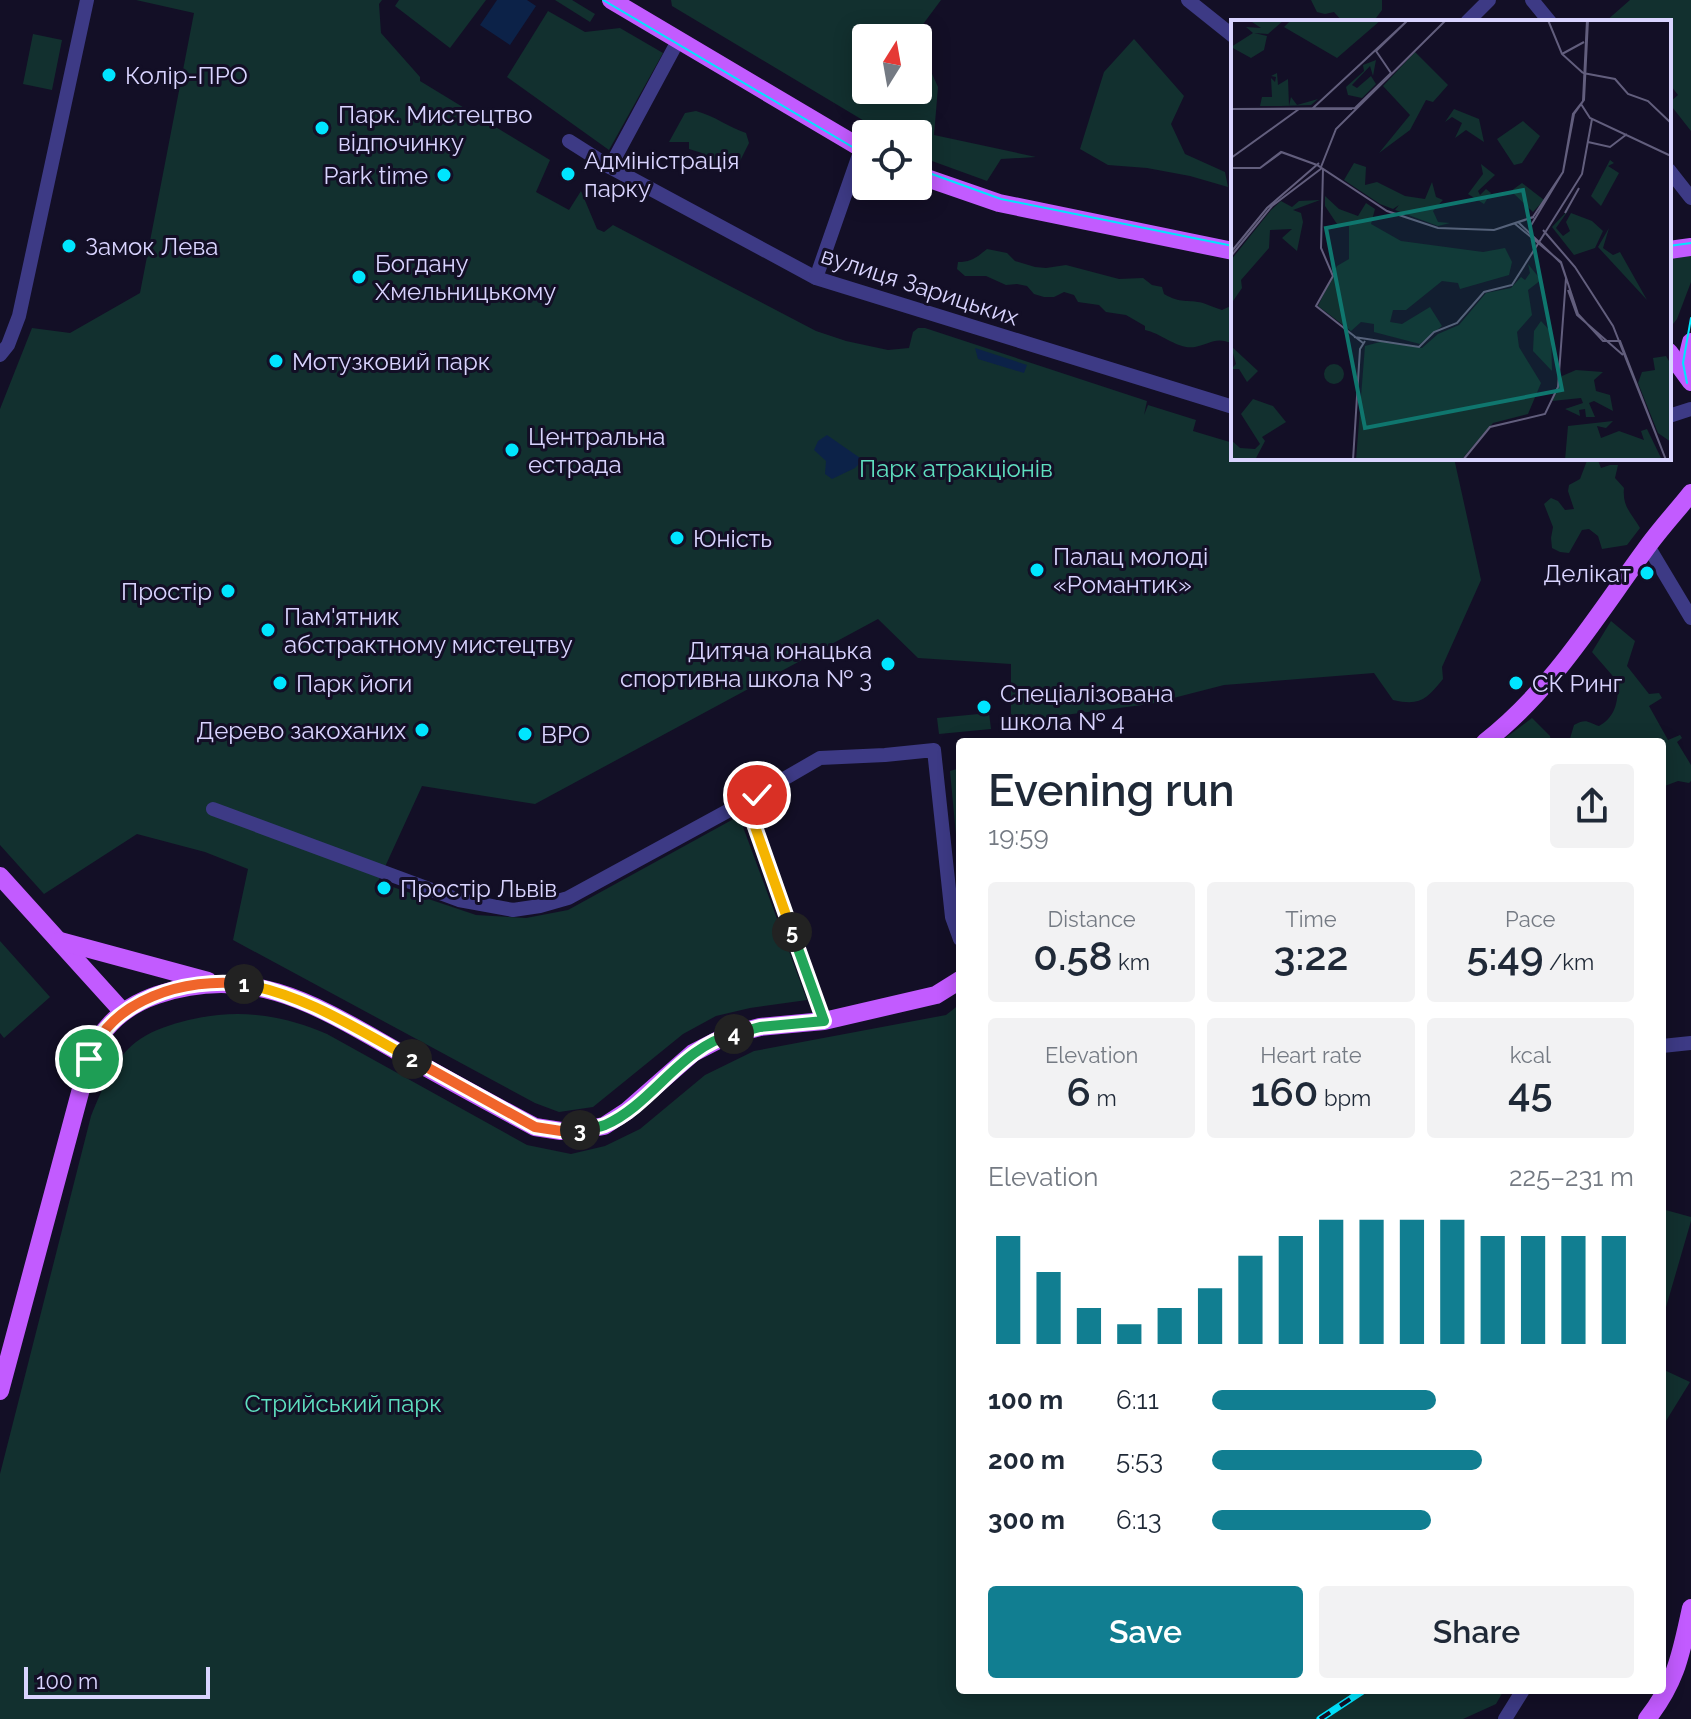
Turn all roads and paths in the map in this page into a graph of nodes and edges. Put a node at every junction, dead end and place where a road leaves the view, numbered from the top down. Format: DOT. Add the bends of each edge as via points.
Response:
graph roads {
  1 [pos="87,0"];
  2 [pos="611,0"];
  3 [pos="1188,0"];
  4 [pos="1489,0"];
  5 [pos="1532,0"];
  6 [pos="1469,20"];
  7 [pos="1548,20"];
  8 [pos="1231,34"];
  9 [pos="679,39"];
  10 [pos="569,141"];
  11 [pos="852,143"];
  12 [pos="610,167"];
  13 [pos="1671,173"];
  14 [pos="932,180"];
  15 [pos="852,182"];
  16 [pos="1691,198"];
  17 [pos="1691,247"];
  18 [pos="1671,250"];
  19 [pos="1231,251"];
  20 [pos="816,278"];
  21 [pos="1691,342"];
  22 [pos="0,355"];
  23 [pos="1671,355"];
  24 [pos="1688,376"];
  25 [pos="1231,406"];
  26 [pos="1691,409"];
  27 [pos="1671,415"];
  28 [pos="1691,493"];
  29 [pos="1648,546"];
  30 [pos="1691,618"];
  31 [pos="1490,738"];
  32 [pos="746,801"];
  33 [pos="213,809"];
  34 [pos="0,876"];
  35 [pos="956,928"];
  36 [pos="60,941"];
  37 [pos="956,982"];
  38 [pos="215,983"];
  39 [pos="123,1012"];
  40 [pos="824,1021"];
  41 [pos="1691,1043"];
  42 [pos="1666,1046"];
  43 [pos="0,1391"];
  44 [pos="1691,1608"];
  45 [pos="1521,1694"];
  46 [pos="1666,1694"];
  47 [pos="1666,1694"];
  48 [pos="1505,1719"];
  49 [pos="1647,1719"];
  1 -- 22 [label="street" via="19,316"];
  2 -- 9 [label="main road"];
  3 -- 8 [label="street"];
  4 -- 6 [label="street"];
  5 -- 7 [label="street"];
  9 -- 11 [label="main road"];
  9 -- 12 [label="street"];
  10 -- 12 [label="street, вулиця Зарицьких"];
  12 -- 20 [label="street, вулиця Зарицьких"];
  13 -- 16 [label="street"];
  14 -- 19 [label="main road" via="999,203"];
  15 -- 20 [label="street"];
  17 -- 18 [label="main road"];
  20 -- 25 [label="street, вулиця Зарицьких"];
  21 -- 24 [label="main road"];
  23 -- 24 [label="main road"];
  26 -- 27 [label="street"];
  28 -- 29 [label="main road"];
  29 -- 30 [label="street"];
  29 -- 31 [label="main road" via="1550,680"];
  32 -- 33 [label="street" via="568,898 513,910 459,900"];
  32 -- 35 [label="street" via="820,758 934,750"];
  32 -- 40 [label="street"];
  34 -- 36 [label="main road"];
  36 -- 38 [label="main road"];
  36 -- 39 [label="main road"];
  37 -- 40 [label="main road" via="936,995"];
  38 -- 39 [label="main road" via="169,991"];
  38 -- 40 [label="main road" via="262,987 321,1009 535,1127 561,1131 604,1126 693,1053 726,1036"];
  39 -- 43 [label="main road" via="104,1030 89,1059"];
  41 -- 42 [label="street"];
  44 -- 47 [label="main road"];
  45 -- 48 [label="street"];
  46 -- 49 [label="main road"];
}
